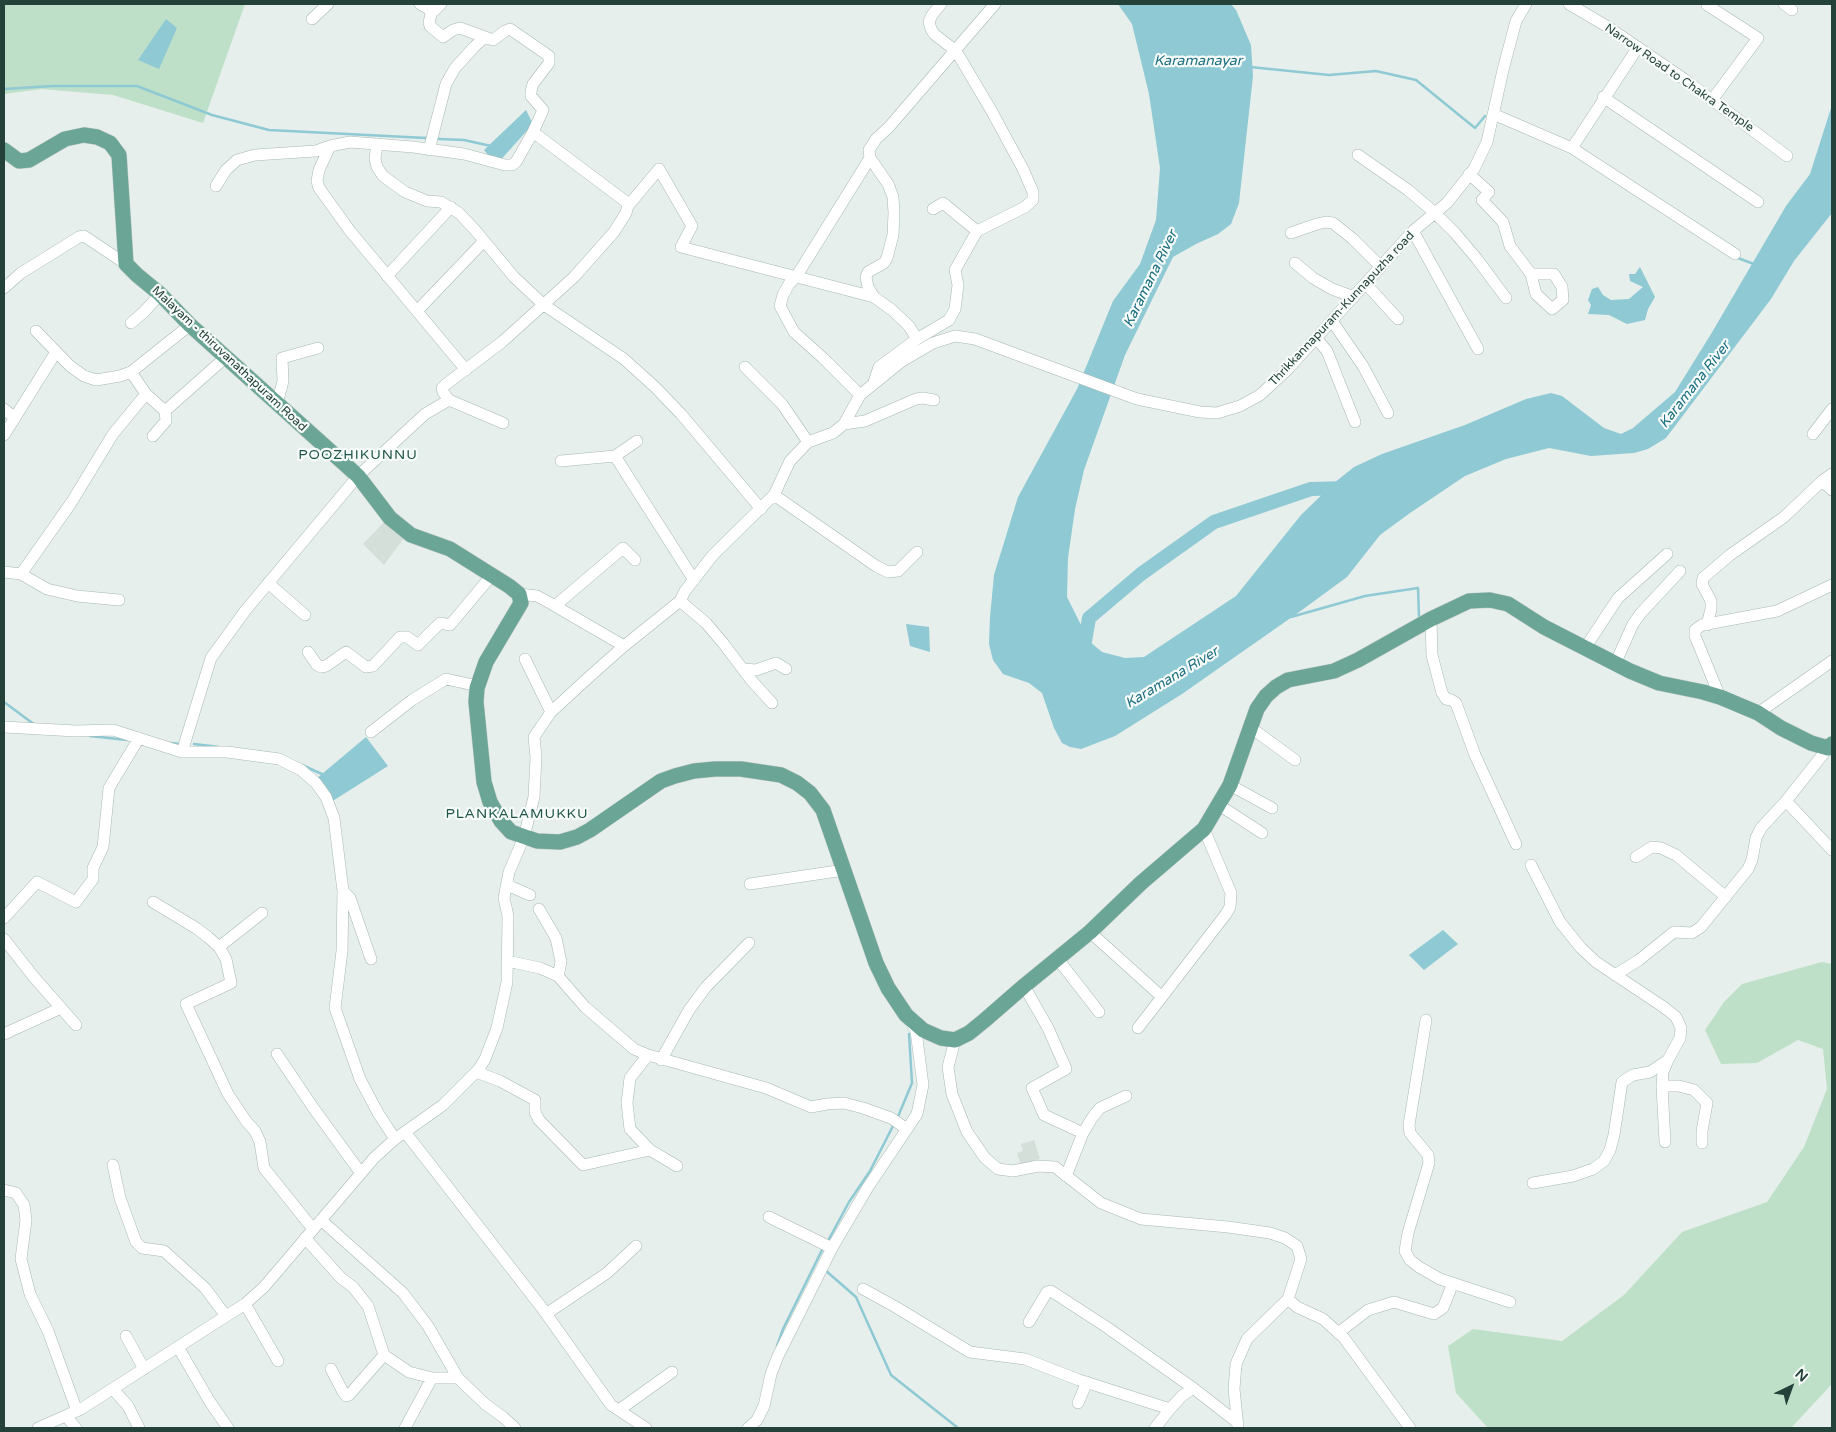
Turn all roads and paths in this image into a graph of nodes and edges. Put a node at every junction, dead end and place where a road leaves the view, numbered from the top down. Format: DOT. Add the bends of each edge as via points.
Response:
graph roads {
  1 [pos="328,4"];
  2 [pos="420,4"];
  3 [pos="441,4"];
  4 [pos="941,4"];
  5 [pos="995,4"];
  6 [pos="1526,4"];
  7 [pos="1569,4"];
  8 [pos="1707,4"];
  9 [pos="1584,8"];
  10 [pos="431,12"];
  11 [pos="312,19"];
  12 [pos="484,38"];
  13 [pos="1638,47"];
  14 [pos="956,51"];
  15 [pos="1603,97"];
  16 [pos="1712,100"];
  17 [pos="1493,114"];
  18 [pos="533,132"];
  19 [pos="377,144"];
  20 [pos="330,146"];
  21 [pos="1572,148"];
  22 [pos="4,150"];
  23 [pos="430,150"];
  24 [pos="1358,155"];
  25 [pos="1787,156"];
  26 [pos="870,158"];
  27 [pos="1469,174"];
  28 [pos="216,186"];
  29 [pos="1758,202"];
  30 [pos="628,206"];
  31 [pos="451,207"];
  32 [pos="932,209"];
  33 [pos="1435,213"];
  34 [pos="977,230"];
  35 [pos="1413,231"];
  36 [pos="1291,233"];
  37 [pos="484,241"];
  38 [pos="1735,254"];
  39 [pos="1295,263"];
  40 [pos="126,264"];
  41 [pos="1381,267"];
  42 [pos="1531,274"];
  43 [pos="387,276"];
  44 [pos="796,277"];
  45 [pos="1366,284"];
  46 [pos="4,288"];
  47 [pos="160,294"];
  48 [pos="874,297"];
  49 [pos="1354,297"];
  50 [pos="1506,298"];
  51 [pos="544,305"];
  52 [pos="416,311"];
  53 [pos="1398,319"];
  54 [pos="1332,321"];
  55 [pos="131,323"];
  56 [pos="190,325"];
  57 [pos="36,331"];
  58 [pos="1316,338"];
  59 [pos="918,339"];
  60 [pos="318,348"];
  61 [pos="1478,349"];
  62 [pos="56,352"];
  63 [pos="226,357"];
  64 [pos="745,366"];
  65 [pos="466,370"];
  66 [pos="131,372"];
  67 [pos="874,382"];
  68 [pos="146,394"];
  69 [pos="860,395"];
  70 [pos="449,400"];
  71 [pos="934,400"];
  72 [pos="277,404"];
  73 [pos="4,409"];
  74 [pos="1832,409"];
  75 [pos="165,411"];
  76 [pos="1388,413"];
  77 [pos="15,418"];
  78 [pos="502,422"];
  79 [pos="1355,422"];
  80 [pos="844,424"];
  81 [pos="4,434"];
  82 [pos="1813,434"];
  83 [pos="153,436"];
  84 [pos="638,442"];
  85 [pos="808,442"];
  86 [pos="615,456"];
  87 [pos="561,461"];
  88 [pos="1832,474"];
  89 [pos="358,476"];
  90 [pos="1822,481"];
  91 [pos="1832,490"];
  92 [pos="774,495"];
  93 [pos="761,508"];
  94 [pos="917,552"];
  95 [pos="1667,554"];
  96 [pos="635,560"];
  97 [pos="1680,571"];
  98 [pos="4,572"];
  99 [pos="21,574"];
  100 [pos="492,575"];
  101 [pos="694,580"];
  102 [pos="268,583"];
  103 [pos="1832,585"];
  104 [pos="519,594"];
  105 [pos="119,600"];
  106 [pos="680,601"];
  107 [pos="556,605"];
  108 [pos="305,615"];
  109 [pos="1430,619"];
  110 [pos="1707,624"];
  111 [pos="624,646"];
  112 [pos="1585,648"];
  113 [pos="308,652"];
  114 [pos="525,659"];
  115 [pos="1832,661"];
  116 [pos="1615,664"];
  117 [pos="742,669"];
  118 [pos="786,669"];
  119 [pos="478,686"];
  120 [pos="1720,697"];
  121 [pos="772,703"];
  122 [pos="551,712"];
  123 [pos="1758,713"];
  124 [pos="4,727"];
  125 [pos="1250,727"];
  126 [pos="371,732"];
  127 [pos="138,741"];
  128 [pos="1830,746"];
  129 [pos="182,752"];
  130 [pos="1295,760"];
  131 [pos="1230,785"];
  132 [pos="1786,801"];
  133 [pos="1219,805"];
  134 [pos="1272,808"];
  135 [pos="1204,829"];
  136 [pos="1262,833"];
  137 [pos="524,837"];
  138 [pos="1516,844"];
  139 [pos="1832,850"];
  140 [pos="1636,857"];
  141 [pos="1532,866"];
  142 [pos="844,870"];
  143 [pos="750,884"];
  144 [pos="507,885"];
  145 [pos="343,891"];
  146 [pos="530,895"];
  147 [pos="1726,897"];
  148 [pos="153,902"];
  149 [pos="539,909"];
  150 [pos="262,913"];
  151 [pos="4,918"];
  152 [pos="1090,932"];
  153 [pos="4,939"];
  154 [pos="749,943"];
  155 [pos="219,947"];
  156 [pos="1057,958"];
  157 [pos="371,959"];
  158 [pos="508,961"];
  159 [pos="1615,975"];
  160 [pos="558,976"];
  161 [pos="1024,986"];
  162 [pos="1162,997"];
  163 [pos="61,1008"];
  164 [pos="1099,1012"];
  165 [pos="906,1015"];
  166 [pos="1426,1020"];
  167 [pos="76,1025"];
  168 [pos="1138,1028"];
  169 [pos="4,1034"];
  170 [pos="955,1040"];
  171 [pos="277,1054"];
  172 [pos="648,1056"];
  173 [pos="661,1060"];
  174 [pos="1668,1060"];
  175 [pos="476,1072"];
  176 [pos="1662,1086"];
  177 [pos="1126,1096"];
  178 [pos="907,1129"];
  179 [pos="405,1132"];
  180 [pos="1083,1133"];
  181 [pos="395,1139"];
  182 [pos="1665,1142"];
  183 [pos="1702,1143"];
  184 [pos="650,1150"];
  185 [pos="113,1165"];
  186 [pos="677,1166"];
  187 [pos="360,1172"];
  188 [pos="1066,1176"];
  189 [pos="1533,1183"];
  190 [pos="4,1190"];
  191 [pos="770,1217"];
  192 [pos="317,1224"];
  193 [pos="305,1238"];
  194 [pos="636,1246"];
  195 [pos="832,1248"];
  196 [pos="1453,1283"];
  197 [pos="863,1289"];
  198 [pos="1288,1298"];
  199 [pos="1510,1302"];
  200 [pos="245,1304"];
  201 [pos="546,1314"];
  202 [pos="226,1316"];
  203 [pos="1030,1322"];
  204 [pos="1338,1333"];
  205 [pos="126,1336"];
  206 [pos="178,1348"];
  207 [pos="384,1356"];
  208 [pos="278,1361"];
  209 [pos="331,1368"];
  210 [pos="144,1369"];
  211 [pos="672,1372"];
  212 [pos="432,1378"];
  213 [pos="458,1378"];
  214 [pos="1087,1382"];
  215 [pos="1193,1388"];
  216 [pos="113,1390"];
  217 [pos="1078,1403"];
  218 [pos="1170,1409"];
  219 [pos="619,1410"];
  220 [pos="72,1414"];
  221 [pos="1238,1426"];
  222 [pos="38,1428"];
  223 [pos="76,1428"];
  224 [pos="139,1428"];
  225 [pos="228,1428"];
  226 [pos="405,1428"];
  227 [pos="515,1428"];
  228 [pos="646,1428"];
  229 [pos="748,1428"];
  230 [pos="1155,1428"];
  231 [pos="1410,1428"];
  1 -- 11 [label="street"];
  2 -- 10 [label="street"];
  3 -- 10 [label="street"];
  4 -- 14 [label="street" via="929,22 934,34"];
  5 -- 14 [label="street"];
  6 -- 17 [label="street, Thrikkannapuram-Kunnapuzha road" via="1516,21"];
  7 -- 9 [label="street, Narrow Road to Chakra Temple"];
  8 -- 16 [label="street" via="1758,38"];
  9 -- 13 [label="street, Narrow Road to Chakra Temple"];
  10 -- 12 [label="street" via="430,26 443,37 457,28"];
  12 -- 18 [label="street" via="493,40 510,29 549,56 549,63 531,91 531,96 543,110"];
  12 -- 23 [label="street" via="446,84"];
  13 -- 15 [label="street"];
  13 -- 16 [label="street, Narrow Road to Chakra Temple"];
  14 -- 26 [label="street" via="876,138 868,150"];
  14 -- 34 [label="street" via="1004,132 1033,192 1033,200 1025,207"];
  15 -- 21 [label="street"];
  15 -- 29 [label="street"];
  16 -- 25 [label="street, Narrow Road to Chakra Temple"];
  17 -- 21 [label="street"];
  17 -- 27 [label="street, Thrikkannapuram-Kunnapuzha road" via="1487,142"];
  18 -- 23 [label="street" via="512,165"];
  18 -- 30 [label="street"];
  19 -- 20 [label="street" via="350,142"];
  19 -- 23 [label="street"];
  19 -- 31 [label="street" via="377,167 392,185 415,197"];
  20 -- 28 [label="street" via="316,151 254,155 238,160 226,170"];
  20 -- 43 [label="street" via="319,170 319,188"];
  21 -- 38 [label="street"];
  22 -- 40 [label="main road" via="19,161 29,160 65,139 97,137 110,143 119,155"];
  24 -- 33 [label="street"];
  26 -- 44 [label="street"];
  26 -- 48 [label="street" via="888,184 894,213 887,258 866,277"];
  27 -- 33 [label="street, Thrikkannapuram-Kunnapuzha road"];
  27 -- 42 [label="street" via="1489,192 1482,200 1503,222 1510,246"];
  30 -- 44 [label="street" via="659,169 692,226 681,247"];
  30 -- 51 [label="street" via="614,232"];
  31 -- 37 [label="street"];
  31 -- 43 [label="street"];
  32 -- 34 [label="street" via="943,203"];
  33 -- 35 [label="street, Thrikkannapuram-Kunnapuzha road"];
  33 -- 50 [label="street"];
  34 -- 59 [label="street" via="955,270 958,286 955,309 949,320"];
  35 -- 41 [label="street, Thrikkannapuram-Kunnapuzha road"];
  35 -- 61 [label="street"];
  36 -- 41 [label="street" via="1317,224 1333,223"];
  37 -- 51 [label="street" via="514,277"];
  37 -- 52 [label="street"];
  39 -- 49 [label="street" via="1332,289"];
  40 -- 46 [label="street" via="84,236 21,273"];
  40 -- 47 [label="main road, Malayam - thiruvanathapuram Road"];
  41 -- 45 [label="street, Thrikkannapuram-Kunnapuzha road"];
  43 -- 52 [label="street"];
  44 -- 48 [label="street"];
  44 -- 69 [label="street" via="783,295 780,306 784,317 794,332"];
  45 -- 49 [label="street, Thrikkannapuram-Kunnapuzha road"];
  45 -- 53 [label="street"];
  47 -- 55 [label="street"];
  47 -- 56 [label="main road, Malayam - thiruvanathapuram Road"];
  48 -- 59 [label="street" via="898,315"];
  49 -- 54 [label="street, Thrikkannapuram-Kunnapuzha road"];
  51 -- 65 [label="street"];
  51 -- 93 [label="street" via="624,359 654,387"];
  52 -- 65 [label="street"];
  54 -- 58 [label="street, Thrikkannapuram-Kunnapuzha road"];
  54 -- 76 [label="street" via="1352,346"];
  56 -- 63 [label="main road, Malayam - thiruvanathapuram Road"];
  56 -- 66 [label="street"];
  57 -- 62 [label="street"];
  58 -- 67 [label="street, Thrikkannapuram-Kunnapuzha road" via="1260,395 1217,413 1137,399 975,339 955,336 933,343"];
  58 -- 79 [label="street" via="1327,351"];
  59 -- 67 [label="street" via="879,367"];
  60 -- 72 [label="street" via="282,358 283,381"];
  62 -- 66 [label="street" via="84,376 96,380"];
  62 -- 77 [label="street"];
  63 -- 72 [label="main road, Malayam - thiruvanathapuram Road"];
  63 -- 75 [label="street"];
  64 -- 85 [label="street" via="782,404"];
  65 -- 70 [label="street" via="442,388"];
  66 -- 68 [label="street"];
  67 -- 69 [label="street"];
  68 -- 75 [label="street"];
  68 -- 99 [label="street" via="113,434 58,523"];
  69 -- 80 [label="street"];
  70 -- 78 [label="street"];
  70 -- 89 [label="street" via="425,414"];
  71 -- 80 [label="street" via="916,399 865,421"];
  72 -- 89 [label="main road, Malayam - thiruvanathapuram Road"];
  73 -- 77 [label="street"];
  74 -- 82 [label="street"];
  75 -- 83 [label="street" via="166,421"];
  77 -- 81 [label="street"];
  80 -- 85 [label="street" via="834,433"];
  84 -- 86 [label="street"];
  85 -- 92 [label="street" via="790,461"];
  86 -- 87 [label="street"];
  86 -- 101 [label="street"];
  88 -- 90 [label="street"];
  89 -- 100 [label="main road, Malayam - thiruvanathapuram Road" via="390,518 411,535 450,549"];
  89 -- 102 [label="street"];
  90 -- 91 [label="street"];
  90 -- 110 [label="street" via="1784,517 1703,578 1702,584 1711,601"];
  92 -- 93 [label="street"];
  92 -- 94 [label="street" via="888,572 898,571"];
  93 -- 101 [label="street" via="713,554"];
  95 -- 112 [label="street" via="1618,598"];
  96 -- 107 [label="street" via="623,548"];
  97 -- 116 [label="street" via="1633,624"];
  98 -- 99 [label="street"];
  99 -- 105 [label="street" via="47,589"];
  100 -- 104 [label="main road, Malayam - thiruvanathapuram Road"];
  100 -- 113 [label="street" via="450,625 440,623 418,644 400,637 373,666 366,667 346,652 321,667"];
  101 -- 106 [label="street"];
  102 -- 108 [label="street"];
  102 -- 129 [label="street" via="211,658"];
  103 -- 110 [label="street" via="1777,612"];
  104 -- 107 [label="street" via="537,596"];
  104 -- 119 [label="main road" via="521,602 491,651"];
  106 -- 111 [label="street"];
  106 -- 117 [label="street" via="706,623"];
  107 -- 111 [label="street"];
  109 -- 112 [label="main road" via="1469,601 1490,600 1512,607"];
  109 -- 125 [label="main road" via="1350,664 1334,671 1288,680 1276,687 1261,703"];
  109 -- 138 [label="street" via="1432,655 1442,693 1456,704 1475,755"];
  110 -- 120 [label="street" via="1698,627 1694,633"];
  111 -- 122 [label="street"];
  112 -- 116 [label="main road"];
  114 -- 122 [label="street"];
  115 -- 123 [label="street"];
  116 -- 120 [label="main road" via="1659,683"];
  117 -- 118 [label="street" via="756,670 776,663"];
  117 -- 121 [label="street"];
  119 -- 126 [label="street" via="446,680 412,700"];
  119 -- 137 [label="main road" via="477,721 484,782 490,802 511,832"];
  120 -- 123 [label="main road"];
  122 -- 137 [label="street" via="534,737 534,797"];
  123 -- 128 [label="main road" via="1799,737"];
  124 -- 127 [label="street" via="112,730"];
  125 -- 130 [label="street"];
  125 -- 131 [label="main road"];
  127 -- 129 [label="street"];
  127 -- 151 [label="street" via="109,788 104,847 93,868 93,879 76,902 37,882"];
  128 -- 132 [label="street"];
  129 -- 145 [label="street" via="227,752 279,759 301,770 326,797 334,818"];
  131 -- 133 [label="main road"];
  131 -- 134 [label="street"];
  132 -- 139 [label="street"];
  132 -- 147 [label="street" via="1761,828 1748,869"];
  133 -- 135 [label="main road"];
  133 -- 136 [label="street"];
  135 -- 152 [label="main road"];
  135 -- 162 [label="street" via="1231,894 1230,907"];
  137 -- 142 [label="main road" via="560,842 577,837 661,781 675,776 715,769 756,771 781,775 810,793 823,810"];
  137 -- 144 [label="street"];
  140 -- 147 [label="street" via="1652,848 1661,848 1676,855"];
  141 -- 159 [label="street" via="1560,922 1596,962"];
  142 -- 143 [label="street"];
  142 -- 165 [label="main road" via="876,963"];
  144 -- 146 [label="street"];
  144 -- 158 [label="street" via="504,898 508,916"];
  145 -- 157 [label="street" via="350,898"];
  145 -- 181 [label="street" via="342,951 334,1008 360,1079"];
  147 -- 159 [label="street" via="1701,927 1692,933 1674,932"];
  148 -- 155 [label="street" via="196,928"];
  149 -- 160 [label="street" via="556,938 561,962"];
  150 -- 155 [label="street"];
  152 -- 156 [label="main road"];
  152 -- 162 [label="street"];
  153 -- 163 [label="street"];
  154 -- 173 [label="street" via="706,987"];
  155 -- 192 [label="street" via="226,959 231,983 186,1004 228,1094 260,1142 264,1168"];
  156 -- 161 [label="main road"];
  156 -- 164 [label="street"];
  158 -- 160 [label="street"];
  158 -- 175 [label="street" via="497,1028"];
  159 -- 174 [label="street" via="1676,1017 1681,1028 1680,1038"];
  160 -- 172 [label="street" via="585,1007 634,1049"];
  161 -- 170 [label="main road" via="969,1033"];
  161 -- 180 [label="street" via="1066,1069 1032,1088 1044,1115"];
  162 -- 168 [label="street"];
  163 -- 167 [label="street"];
  163 -- 169 [label="street"];
  165 -- 170 [label="main road" via="923,1030"];
  165 -- 178 [label="street" via="916,1031 923,1085 917,1114"];
  166 -- 196 [label="street" via="1409,1125 1410,1133 1428,1154 1429,1163 1404,1251 1419,1267"];
  170 -- 188 [label="street" via="948,1067 952,1094 967,1132 985,1158 998,1169 1013,1171 1038,1166 1054,1167"];
  171 -- 187 [label="street"];
  172 -- 173 [label="street"];
  172 -- 184 [label="street" via="630,1078 627,1103 630,1129"];
  173 -- 178 [label="street" via="766,1088 811,1107 844,1103 863,1108 891,1118"];
  174 -- 176 [label="street"];
  174 -- 189 [label="street" via="1650,1072 1633,1075 1622,1082 1614,1135 1604,1161 1573,1176"];
  175 -- 179 [label="street" via="443,1105"];
  175 -- 184 [label="street" via="535,1100 539,1120 583,1166"];
  176 -- 182 [label="street"];
  176 -- 183 [label="street" via="1694,1090 1707,1103"];
  177 -- 180 [label="street" via="1100,1108"];
  178 -- 195 [label="street"];
  179 -- 181 [label="street"];
  179 -- 201 [label="street"];
  180 -- 188 [label="street"];
  181 -- 187 [label="street"];
  184 -- 186 [label="street"];
  185 -- 202 [label="street" via="120,1198 136,1242 142,1248 164,1251 206,1288"];
  187 -- 192 [label="street"];
  188 -- 198 [label="street" via="1101,1203 1141,1219 1228,1227 1286,1238 1297,1246 1301,1259"];
  190 -- 220 [label="street" via="16,1193 24,1205 23,1268 30,1294 48,1330"];
  191 -- 195 [label="street"];
  192 -- 193 [label="street"];
  192 -- 213 [label="street" via="403,1294 428,1326"];
  193 -- 200 [label="street" via="264,1287"];
  193 -- 207 [label="street" via="368,1306"];
  194 -- 201 [label="street" via="607,1273"];
  195 -- 229 [label="street" via="778,1356 764,1406 757,1420"];
  196 -- 199 [label="street"];
  196 -- 204 [label="street" via="1443,1308 1434,1314 1394,1302 1368,1310"];
  197 -- 214 [label="street" via="970,1352 1026,1359"];
  198 -- 204 [label="street" via="1296,1307 1323,1319"];
  198 -- 221 [label="street" via="1247,1339 1236,1364 1234,1390"];
  200 -- 202 [label="street"];
  200 -- 208 [label="street"];
  201 -- 219 [label="street"];
  202 -- 206 [label="street"];
  203 -- 215 [label="street" via="1047,1292 1051,1291"];
  204 -- 231 [label="street"];
  205 -- 210 [label="street"];
  206 -- 210 [label="street"];
  206 -- 225 [label="street"];
  207 -- 209 [label="street" via="346,1396"];
  207 -- 212 [label="street" via="409,1372"];
  210 -- 216 [label="street"];
  211 -- 219 [label="street"];
  212 -- 213 [label="street"];
  212 -- 226 [label="street"];
  213 -- 227 [label="street"];
  214 -- 217 [label="street"];
  214 -- 218 [label="street"];
  215 -- 218 [label="street"];
  215 -- 221 [label="street"];
  216 -- 220 [label="street"];
  216 -- 224 [label="street" via="128,1406"];
  218 -- 230 [label="street"];
  219 -- 228 [label="street"];
  220 -- 222 [label="street"];
  220 -- 223 [label="street"];
}
